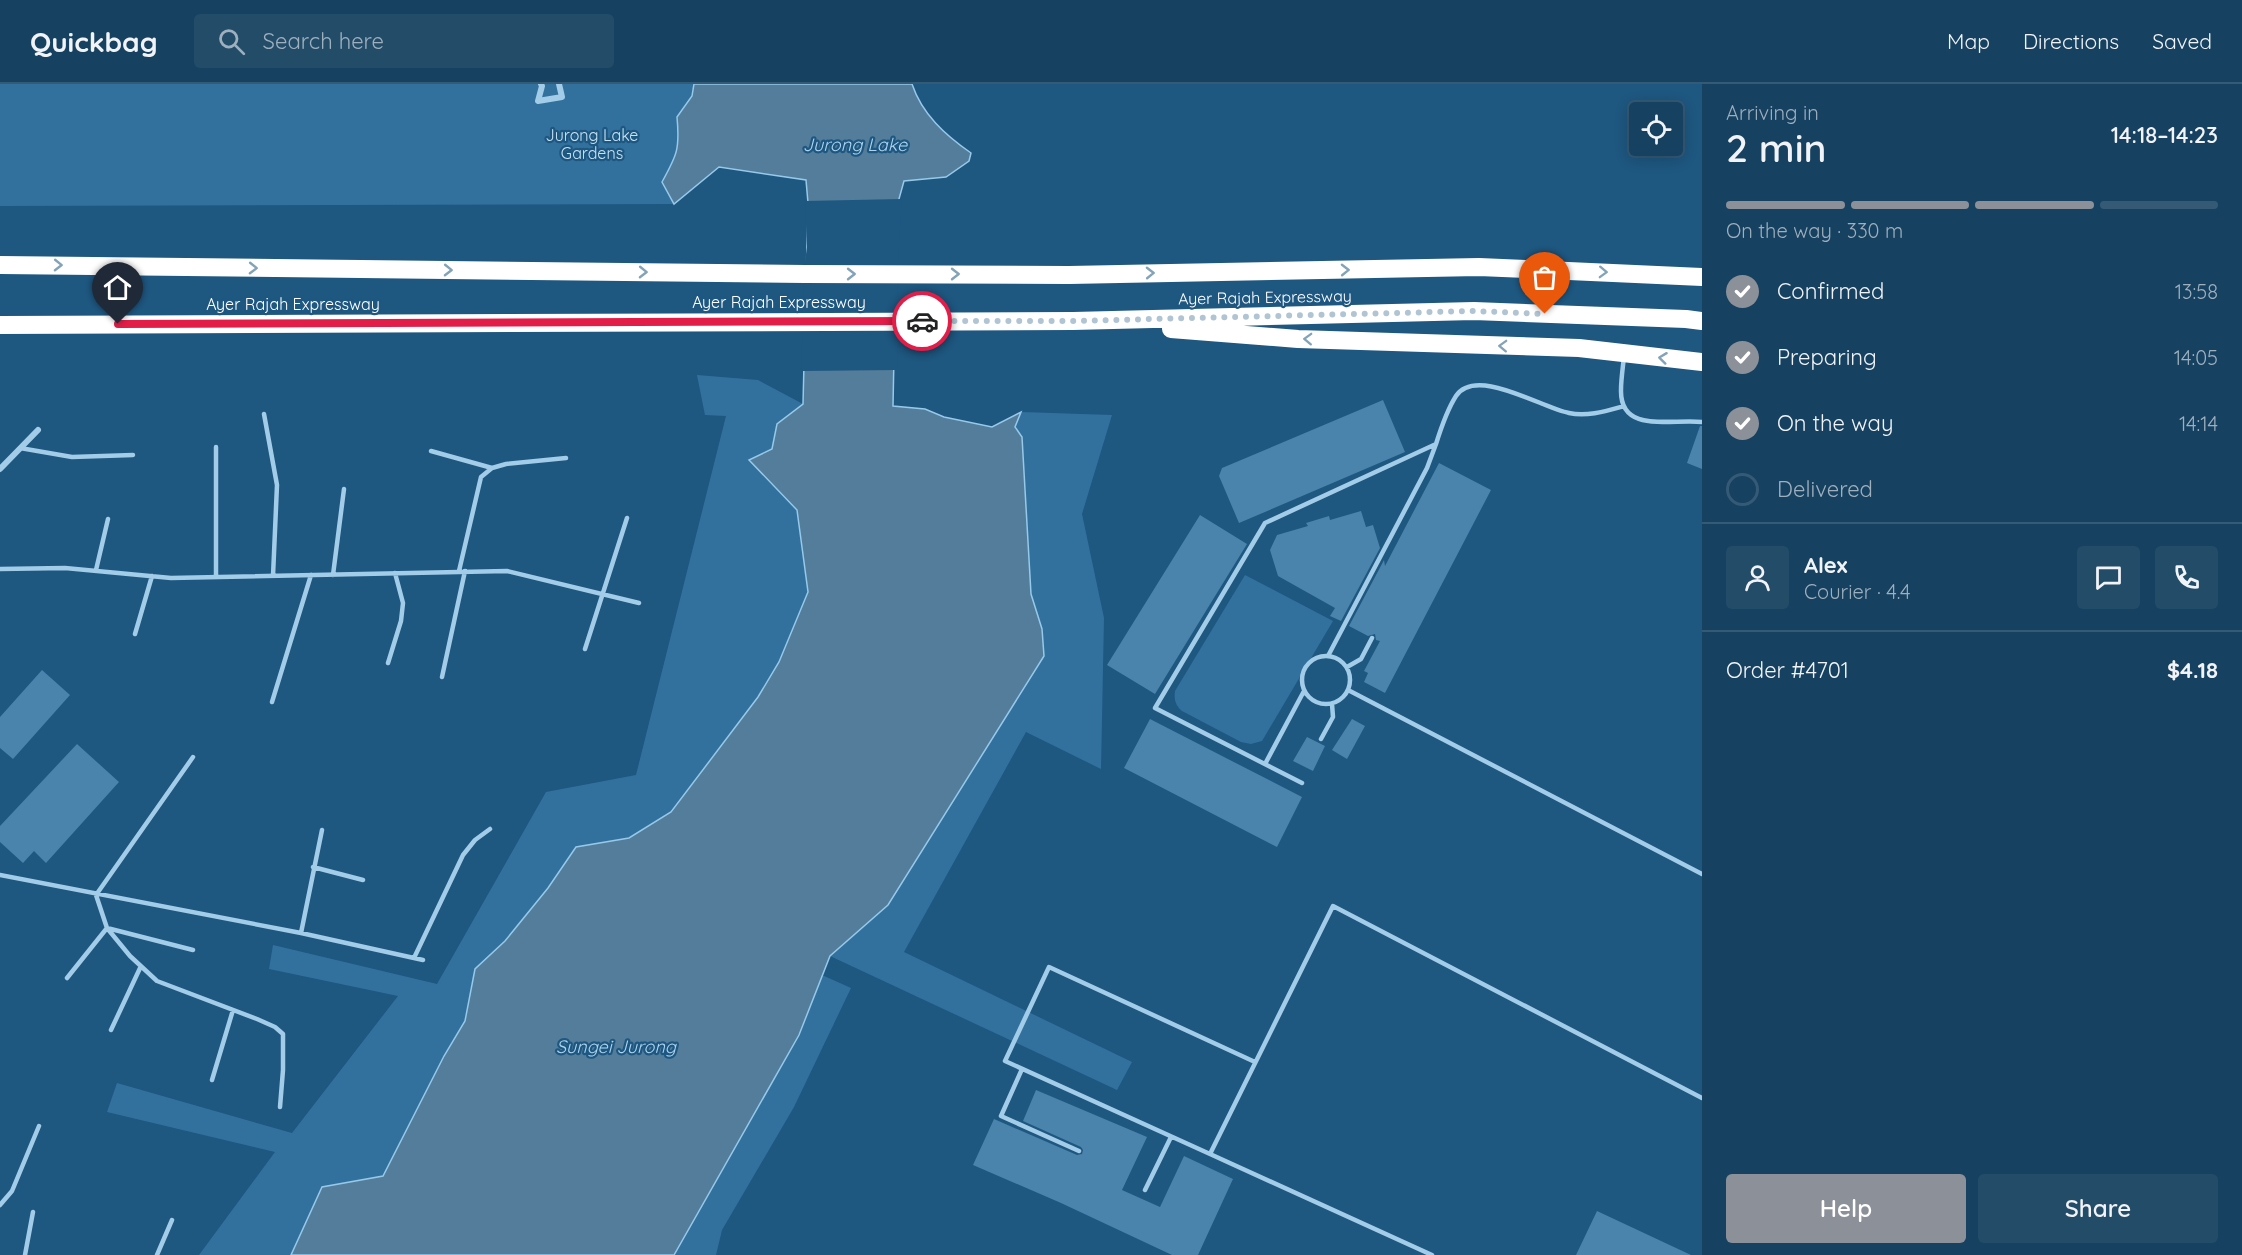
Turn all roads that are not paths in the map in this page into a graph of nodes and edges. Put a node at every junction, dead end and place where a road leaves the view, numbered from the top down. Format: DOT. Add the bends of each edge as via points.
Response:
graph roads {
  1 [pos="541,84"];
  2 [pos="559,84"];
  3 [pos="0,265"];
  4 [pos="1702,277"];
  5 [pos="1073,321"];
  6 [pos="1702,321"];
  7 [pos="0,325"];
  8 [pos="1624,354"];
  9 [pos="1702,362"];
  10 [pos="1624,406"];
  11 [pos="264,414"];
  12 [pos="1702,422"];
  13 [pos="38,430"];
  14 [pos="1436,444"];
  15 [pos="216,447"];
  16 [pos="20,448"];
  17 [pos="431,451"];
  18 [pos="132,455"];
  19 [pos="566,458"];
  20 [pos="492,468"];
  21 [pos="0,469"];
  22 [pos="344,489"];
  23 [pos="627,518"];
  24 [pos="108,519"];
  25 [pos="0,569"];
  26 [pos="96,570"];
  27 [pos="462,571"];
  28 [pos="395,573"];
  29 [pos="311,575"];
  30 [pos="333,575"];
  31 [pos="152,576"];
  32 [pos="273,576"];
  33 [pos="216,577"];
  34 [pos="603,595"];
  35 [pos="639,603"];
  36 [pos="135,634"];
  37 [pos="1372,638"];
  38 [pos="585,649"];
  39 [pos="1328,656"];
  40 [pos="388,663"];
  41 [pos="1347,667"];
  42 [pos="442,677"];
  43 [pos="1348,690"];
  44 [pos="1304,691"];
  45 [pos="272,702"];
  46 [pos="1332,704"];
  47 [pos="1321,739"];
  48 [pos="193,757"];
  49 [pos="1265,764"];
  50 [pos="1302,783"];
  51 [pos="490,829"];
  52 [pos="322,830"];
  53 [pos="313,867"];
  54 [pos="1702,874"];
  55 [pos="0,875"];
  56 [pos="363,880"];
  57 [pos="96,895"];
  58 [pos="107,928"];
  59 [pos="301,933"];
  60 [pos="193,950"];
  61 [pos="414,958"];
  62 [pos="423,960"];
  63 [pos="141,966"];
  64 [pos="67,978"];
  65 [pos="233,1010"];
  66 [pos="111,1030"];
  67 [pos="1255,1062"];
  68 [pos="1022,1069"];
  69 [pos="212,1080"];
  70 [pos="1702,1098"];
  71 [pos="280,1107"];
  72 [pos="39,1126"];
  73 [pos="1171,1137"];
  74 [pos="1079,1151"];
  75 [pos="1210,1154"];
  76 [pos="1145,1190"];
  77 [pos="0,1205"];
  78 [pos="33,1212"];
  79 [pos="172,1220"];
  80 [pos="25,1255"];
  81 [pos="157,1255"];
  82 [pos="1432,1255"];
  1 -- 2 [label="street" via="538,101 561,97"];
  3 -- 4 [label="highway, Ayer Rajah Expressway, one-way" via="1069,275 1479,267"];
  5 -- 6 [label="highway, Ayer Rajah Expressway" via="1474,311"];
  5 -- 7 [label="highway, Ayer Rajah Expressway"];
  8 -- 5 [label="highway, one-way" via="1579,348 1298,339"];
  9 -- 8 [label="highway, one-way"];
  8 -- 10 [label="lane" via="1620,392"];
  10 -- 12 [label="lane" via="1634,417 1646,422"];
  10 -- 14 [label="lane" via="1594,414 1569,414 1480,384 1456,394"];
  11 -- 32 [label="lane" via="277,485"];
  13 -- 16 [label="street"];
  14 -- 39 [label="lane"];
  14 -- 49 [label="lane" via="1265,523 1155,708"];
  15 -- 33 [label="lane"];
  16 -- 18 [label="lane" via="72,457"];
  16 -- 21 [label="street"];
  17 -- 20 [label="lane"];
  19 -- 20 [label="lane"];
  20 -- 27 [label="lane" via="481,477"];
  22 -- 30 [label="lane"];
  23 -- 34 [label="lane"];
  24 -- 26 [label="lane"];
  25 -- 26 [label="lane"];
  26 -- 31 [label="lane"];
  27 -- 28 [label="lane"];
  27 -- 34 [label="lane" via="507,572"];
  27 -- 42 [label="lane"];
  28 -- 30 [label="lane"];
  28 -- 40 [label="lane" via="403,603"];
  29 -- 30 [label="lane"];
  29 -- 32 [label="lane"];
  29 -- 45 [label="lane"];
  31 -- 33 [label="lane"];
  31 -- 36 [label="lane"];
  32 -- 33 [label="lane"];
  34 -- 35 [label="lane"];
  34 -- 38 [label="lane"];
  37 -- 41 [label="lane" via="1361,659"];
  39 -- 41 [label="lane"];
  39 -- 44 [label="lane" via="1312,659 1305,666"];
  41 -- 43 [label="lane"];
  43 -- 46 [label="lane"];
  43 -- 54 [label="lane"];
  44 -- 46 [label="lane" via="1313,701"];
  44 -- 49 [label="lane"];
  46 -- 47 [label="lane" via="1333,717"];
  48 -- 57 [label="lane"];
  49 -- 50 [label="lane"];
  51 -- 61 [label="lane" via="463,855"];
  52 -- 53 [label="lane"];
  53 -- 56 [label="lane"];
  53 -- 59 [label="lane"];
  55 -- 57 [label="lane"];
  57 -- 58 [label="lane"];
  57 -- 59 [label="lane"];
  58 -- 60 [label="lane"];
  58 -- 63 [label="lane"];
  58 -- 64 [label="lane"];
  59 -- 61 [label="lane"];
  61 -- 62 [label="lane"];
  63 -- 65 [label="lane" via="157,981"];
  63 -- 66 [label="lane"];
  65 -- 69 [label="lane"];
  65 -- 71 [label="lane" via="283,1034"];
  67 -- 68 [label="lane" via="1049,967 1005,1061"];
  67 -- 70 [label="lane" via="1332,906"];
  67 -- 75 [label="lane"];
  68 -- 73 [label="lane"];
  68 -- 74 [label="lane" via="1001,1116"];
  72 -- 77 [label="lane" via="12,1191"];
  73 -- 75 [label="lane"];
  73 -- 76 [label="lane"];
  75 -- 82 [label="lane"];
  78 -- 80 [label="lane"];
  79 -- 81 [label="lane"];
}
